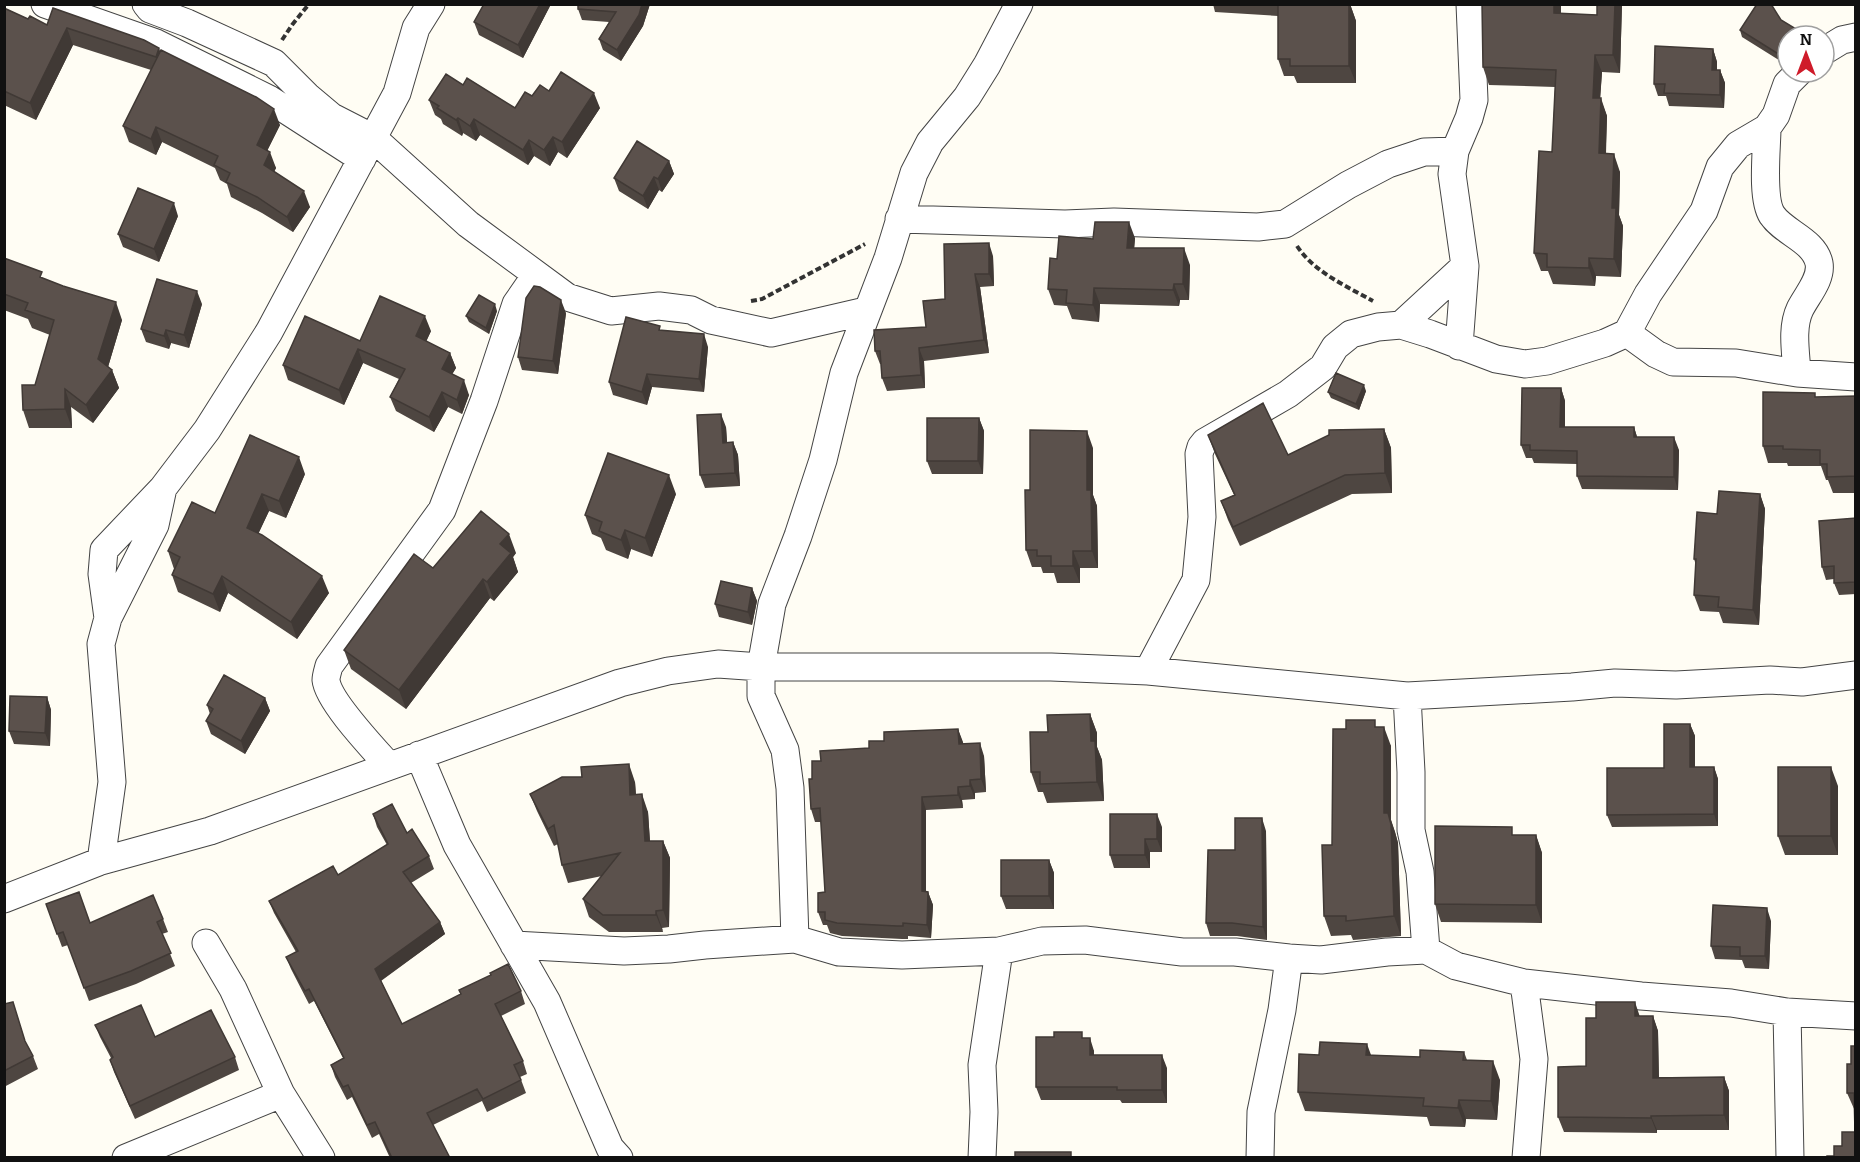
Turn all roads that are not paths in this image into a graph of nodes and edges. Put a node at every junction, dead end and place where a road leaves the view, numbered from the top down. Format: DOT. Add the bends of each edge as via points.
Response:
graph roads {
  1 [pos="45,4"];
  2 [pos="146,4"];
  3 [pos="432,4"];
  4 [pos="1019,4"];
  5 [pos="1470,4"];
  6 [pos="78,10"];
  7 [pos="1856,37"];
  8 [pos="1836,44"];
  9 [pos="1787,84"];
  10 [pos="1767,128"];
  11 [pos="367,148"];
  12 [pos="1455,151"];
  13 [pos="900,219"];
  14 [pos="1465,266"];
  15 [pos="536,275"];
  16 [pos="866,311"];
  17 [pos="1401,325"];
  18 [pos="1627,333"];
  19 [pos="1459,346"];
  20 [pos="1797,373"];
  21 [pos="1856,377"];
  22 [pos="761,667"];
  23 [pos="1148,671"];
  24 [pos="1856,675"];
  25 [pos="1407,696"];
  26 [pos="419,755"];
  27 [pos="389,766"];
  28 [pos="101,861"];
  29 [pos="4,899"];
  30 [pos="795,939"];
  31 [pos="206,943"];
  32 [pos="514,945"];
  33 [pos="1426,950"];
  34 [pos="999,951"];
  35 [pos="1288,958"];
  36 [pos="1524,983"];
  37 [pos="1787,1012"];
  38 [pos="1856,1016"];
  39 [pos="281,1094"];
  40 [pos="607,1154"];
  41 [pos="126,1158"];
  42 [pos="321,1158"];
  43 [pos="982,1158"];
  44 [pos="1260,1158"];
  45 [pos="1526,1158"];
  46 [pos="1790,1158"];
  1 -- 6 [label="street"];
  2 -- 11 [label="street" via="274,63"];
  3 -- 11 [label="street" via="416,28 397,93"];
  4 -- 13 [label="street" via="967,97 930,142 914,173"];
  5 -- 12 [label="street" via="1474,100"];
  6 -- 11 [label="street" via="156,43"];
  7 -- 8 [label="street"];
  9 -- 10 [label="street"];
  10 -- 18 [label="street" via="1738,145 1720,167 1704,211 1648,294"];
  10 -- 20 [label="street" via="1766,189 1770,213 1784,229 1811,247 1819,263 1819,274 1799,311 1795,332"];
  11 -- 15 [label="street"];
  11 -- 28 [label="street" via="269,332 207,430 163,488 104,550 102,574 108,618 101,644 112,782"];
  12 -- 13 [label="street" via="1424,152 1388,164 1285,224 1258,227"];
  12 -- 14 [label="street" via="1452,174"];
  13 -- 16 [label="street"];
  14 -- 17 [label="street"];
  14 -- 19 [label="street"];
  15 -- 16 [label="street" via="567,297 611,310 659,306 691,310 711,320 771,333"];
  15 -- 27 [label="street" via="516,304 442,510 329,666 326,680 334,696 356,730"];
  16 -- 22 [label="street" via="844,373 798,537 772,604"];
  17 -- 19 [label="street"];
  17 -- 23 [label="street" via="1351,334 1335,347 1323,367 1288,394 1211,437 1201,447 1202,518 1196,580"];
  18 -- 19 [label="street" via="1547,361 1525,364"];
  18 -- 20 [label="street" via="1673,362 1736,363"];
  20 -- 21 [label="street"];
  22 -- 23 [label="street"];
  22 -- 26 [label="street" via="718,664 620,683"];
  22 -- 30 [label="street" via="761,696 785,750 790,788"];
  23 -- 25 [label="street"];
  24 -- 25 [label="street" via="1802,682 1615,683"];
  25 -- 33 [label="street" via="1411,830 1420,872"];
  26 -- 27 [label="street"];
  26 -- 32 [label="street" via="457,845"];
  27 -- 28 [label="street" via="210,831"];
  28 -- 29 [label="street"];
  30 -- 32 [label="street" via="624,951"];
  30 -- 34 [label="street" via="839,952 902,955"];
  31 -- 39 [label="street" via="233,989"];
  32 -- 40 [label="street" via="547,1002"];
  33 -- 35 [label="street" via="1321,960"];
  33 -- 36 [label="street" via="1456,966"];
  34 -- 35 [label="street" via="1042,941 1085,940 1182,952"];
  34 -- 43 [label="street" via="982,1065"];
  35 -- 44 [label="street" via="1282,1010 1261,1112"];
  36 -- 37 [label="street"];
  36 -- 45 [label="street" via="1534,1059"];
  37 -- 38 [label="street"];
  37 -- 46 [label="street"];
  39 -- 41 [label="street"];
  39 -- 42 [label="street"];
}
